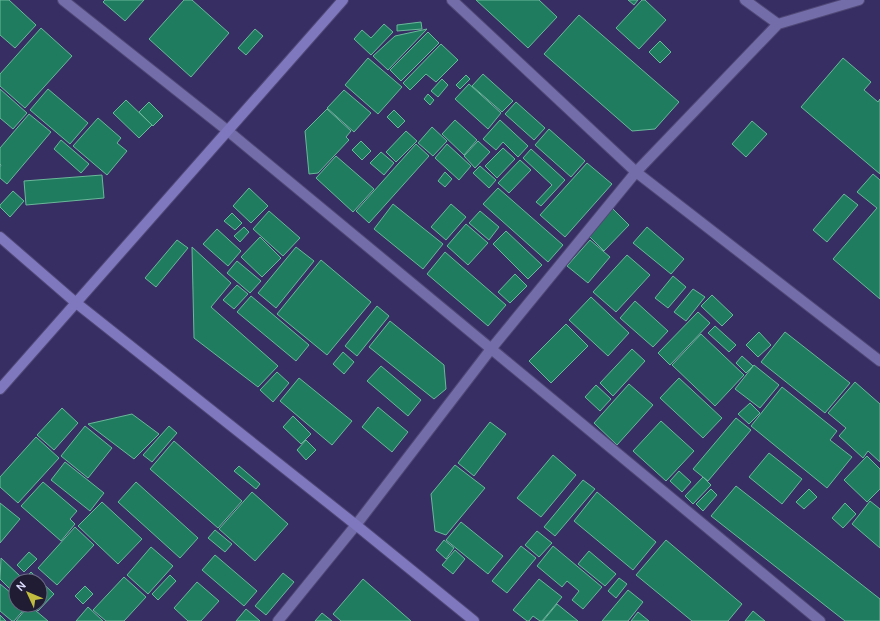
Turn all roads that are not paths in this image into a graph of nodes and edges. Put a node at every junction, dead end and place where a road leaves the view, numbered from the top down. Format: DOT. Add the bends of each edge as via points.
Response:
graph roads {
  1 [pos="63,0"];
  2 [pos="343,0"];
  3 [pos="452,0"];
  4 [pos="745,0"];
  5 [pos="860,0"];
  6 [pos="778,24"];
  7 [pos="228,130"];
  8 [pos="636,172"];
  9 [pos="0,237"];
  10 [pos="75,302"];
  11 [pos="491,349"];
  12 [pos="880,361"];
  13 [pos="0,389"];
  14 [pos="356,525"];
  15 [pos="278,621"];
  16 [pos="474,621"];
  17 [pos="820,621"];
  1 -- 7 [label="street"];
  2 -- 7 [label="street"];
  3 -- 8 [label="street"];
  4 -- 6 [label="street"];
  5 -- 6 [label="street"];
  6 -- 8 [label="street"];
  7 -- 10 [label="street"];
  7 -- 11 [label="street"];
  8 -- 11 [label="street"];
  8 -- 12 [label="street"];
  9 -- 10 [label="street"];
  10 -- 13 [label="street"];
  10 -- 14 [label="street"];
  11 -- 14 [label="street"];
  11 -- 17 [label="street"];
  14 -- 15 [label="street"];
  14 -- 16 [label="street"];
}
